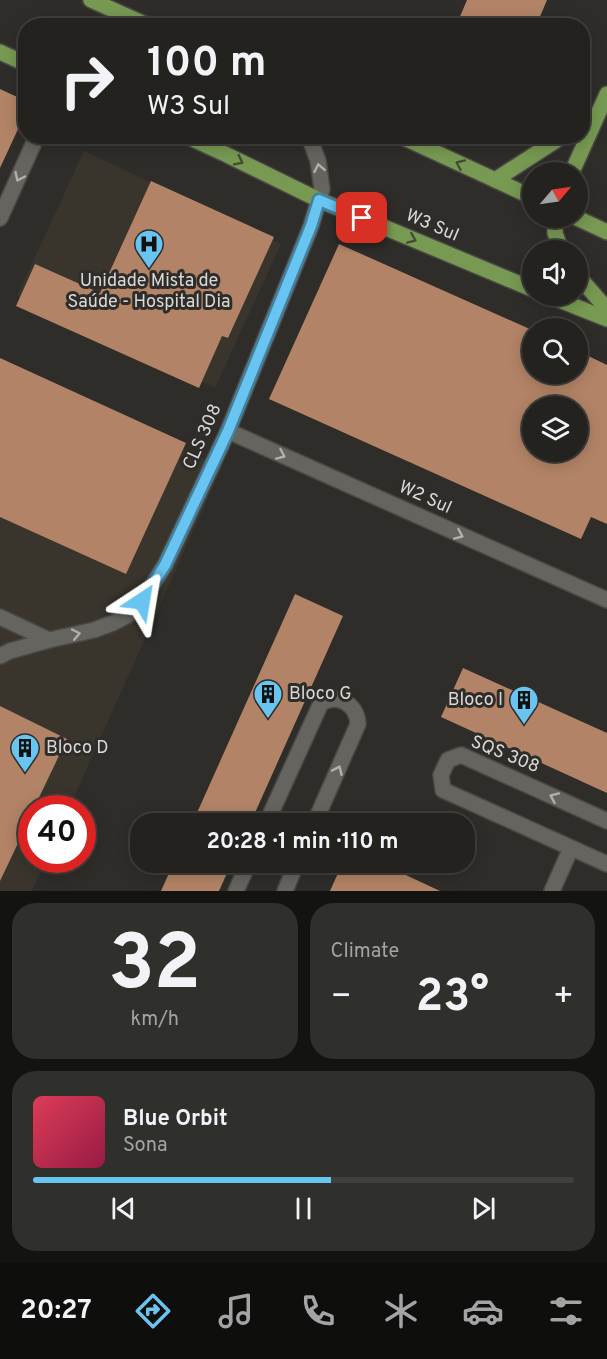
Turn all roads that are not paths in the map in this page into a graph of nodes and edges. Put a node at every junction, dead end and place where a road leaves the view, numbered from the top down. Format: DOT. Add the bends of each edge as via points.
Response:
graph roads {
  1 [pos="91,0"];
  2 [pos="131,18"];
  3 [pos="0,52"];
  4 [pos="18,60"];
  5 [pos="607,94"];
  6 [pos="598,115"];
  7 [pos="590,120"];
  8 [pos="590,133"];
  9 [pos="33,144"];
  10 [pos="203,144"];
  11 [pos="312,144"];
  12 [pos="417,144"];
  13 [pos="551,144"];
  14 [pos="585,144"];
  15 [pos="577,162"];
  16 [pos="495,180"];
  17 [pos="522,192"];
  18 [pos="319,200"];
  19 [pos="0,218"];
  20 [pos="588,223"];
  21 [pos="607,232"];
  22 [pos="522,285"];
  23 [pos="588,287"];
  24 [pos="573,306"];
  25 [pos="607,309"];
  26 [pos="607,320"];
  27 [pos="228,431"];
  28 [pos="607,600"];
  29 [pos="0,617"];
  30 [pos="49,640"];
  31 [pos="0,656"];
  32 [pos="271,813"];
  33 [pos="319,813"];
  34 [pos="607,821"];
  35 [pos="571,848"];
  36 [pos="607,864"];
  37 [pos="244,873"];
  38 [pos="292,873"];
  39 [pos="236,891"];
  40 [pos="285,891"];
  41 [pos="552,891"];
  1 -- 2 [label="main road"];
  3 -- 4 [label="main road"];
  5 -- 6 [label="main road"];
  6 -- 7 [label="main road"];
  6 -- 8 [label="main road"];
  9 -- 19 [label="street, one-way"];
  10 -- 18 [label="main road, W3 Sul, one-way"];
  18 -- 11 [label="street, CLS 308, one-way" via="321,175"];
  16 -- 12 [label="main road, one-way"];
  13 -- 16 [label="main road"];
  14 -- 15 [label="main road"];
  16 -- 17 [label="main road"];
  18 -- 22 [label="main road, W3 Sul, one-way"];
  18 -- 27 [label="street, CLS 308"];
  20 -- 21 [label="main road"];
  23 -- 25 [label="main road"];
  24 -- 26 [label="main road"];
  27 -- 28 [label="street, W2 Sul, one-way"];
  30 -- 27 [label="street, CLS 308, one-way" via="113,623 142,601 165,565"];
  29 -- 30 [label="street"];
  30 -- 31 [label="street, CLS 308"];
  33 -- 32 [label="street, one-way" via="358,724 352,706 335,698 321,702"];
  34 -- 35 [label="street, SQS 308, one-way" via="461,755 448,760 441,775 443,790"];
  35 -- 36 [label="street, SQS 308"];
  35 -- 41 [label="street"];
  37 -- 39 [label="street"];
  38 -- 40 [label="street"];
}
